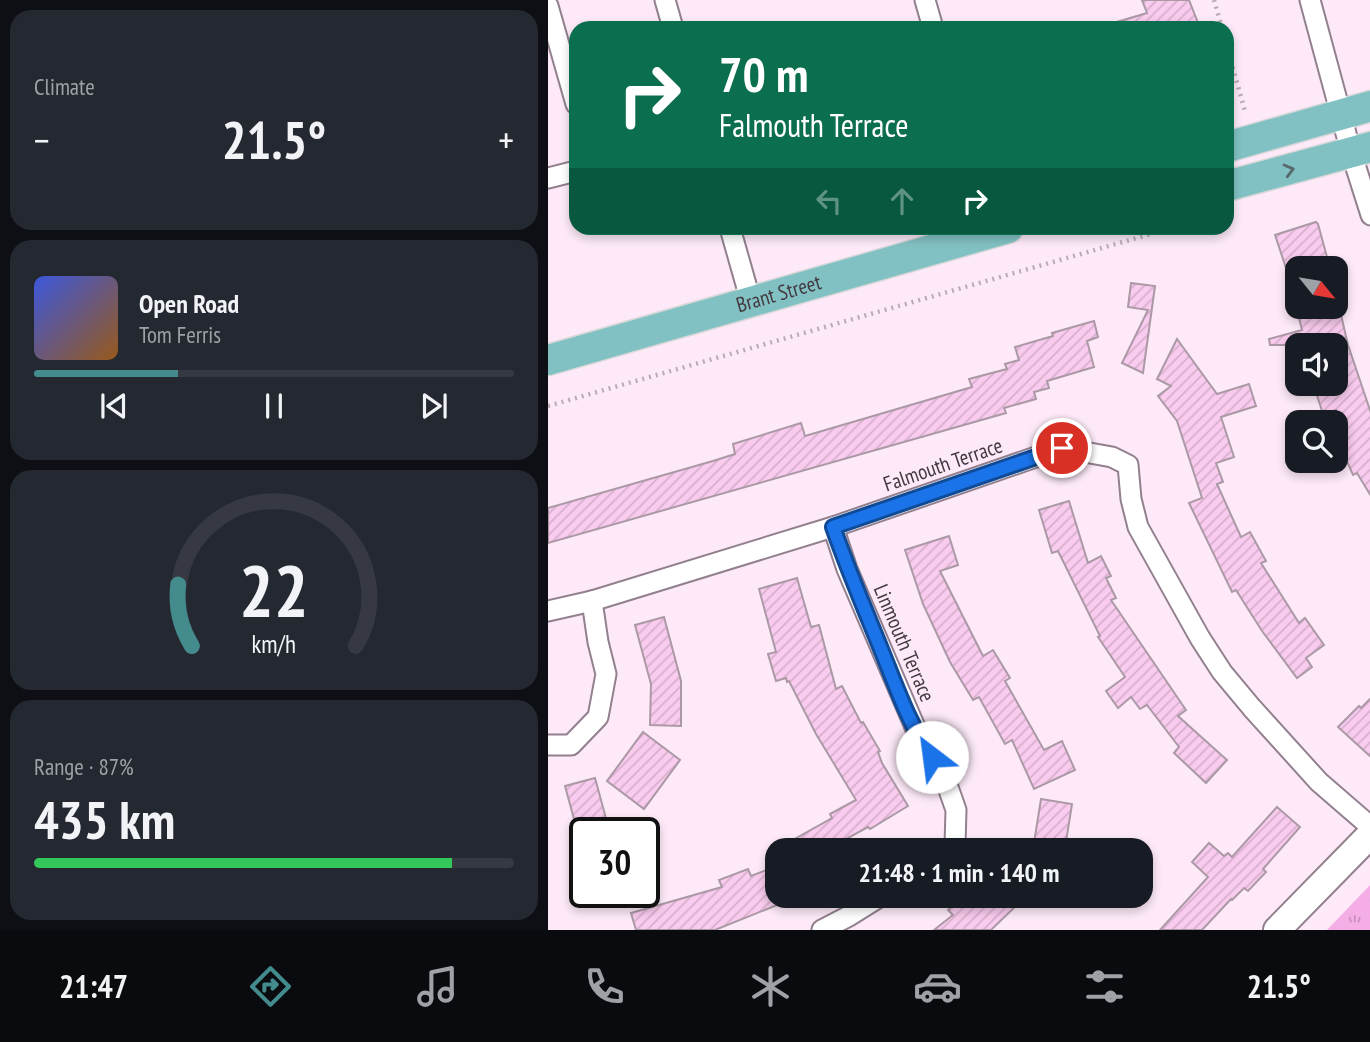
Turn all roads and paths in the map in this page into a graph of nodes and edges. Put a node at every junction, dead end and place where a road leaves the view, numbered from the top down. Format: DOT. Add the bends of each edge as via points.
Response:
graph roads {
  1 [pos="665,0"];
  2 [pos="925,0"];
  3 [pos="1214,0"];
  4 [pos="1310,0"];
  5 [pos="548,6"];
  6 [pos="671,21"];
  7 [pos="931,21"];
  8 [pos="1220,21"];
  9 [pos="1234,76"];
  10 [pos="569,80"];
  11 [pos="1370,106"];
  12 [pos="1245,111"];
  13 [pos="1342,114"];
  14 [pos="1234,145"];
  15 [pos="1361,149"];
  16 [pos="569,173"];
  17 [pos="548,178"];
  18 [pos="1234,184"];
  19 [pos="1370,215"];
  20 [pos="732,235"];
  21 [pos="984,235"];
  22 [pos="1147,235"];
  23 [pos="751,302"];
  24 [pos="548,360"];
  25 [pos="548,406"];
  26 [pos="833,527"];
  27 [pos="592,601"];
  28 [pos="548,611"];
  29 [pos="548,745"];
  30 [pos="1370,827"];
  31 [pos="1370,834"];
  32 [pos="955,838"];
  33 [pos="861,908"];
  34 [pos="822,930"];
  35 [pos="1277,930"];
  1 -- 6 [label="street"];
  2 -- 7 [label="street"];
  3 -- 8 [label="path"];
  4 -- 13 [label="street"];
  5 -- 10 [label="street"];
  9 -- 12 [label="path"];
  11 -- 13 [label="main road"];
  13 -- 14 [label="main road"];
  13 -- 15 [label="street"];
  18 -- 15 [label="main road, one-way"];
  15 -- 19 [label="street"];
  16 -- 17 [label="street"];
  20 -- 23 [label="street"];
  21 -- 23 [label="main road, Brant Street"];
  22 -- 25 [label="path"];
  23 -- 24 [label="main road, Brant Street"];
  26 -- 27 [label="street, Falmouth Terrace"];
  26 -- 30 [label="street, Falmouth Terrace" via="1062,448 1112,457 1128,465 1138,527 1222,672 1319,782"];
  26 -- 32 [label="street, Linmouth Terrace" via="891,675 921,741 943,773 956,810"];
  27 -- 28 [label="street, Falmouth Terrace"];
  27 -- 29 [label="street" via="606,674 598,717 571,745"];
  31 -- 35 [label="street"];
  33 -- 34 [label="street"];
}
